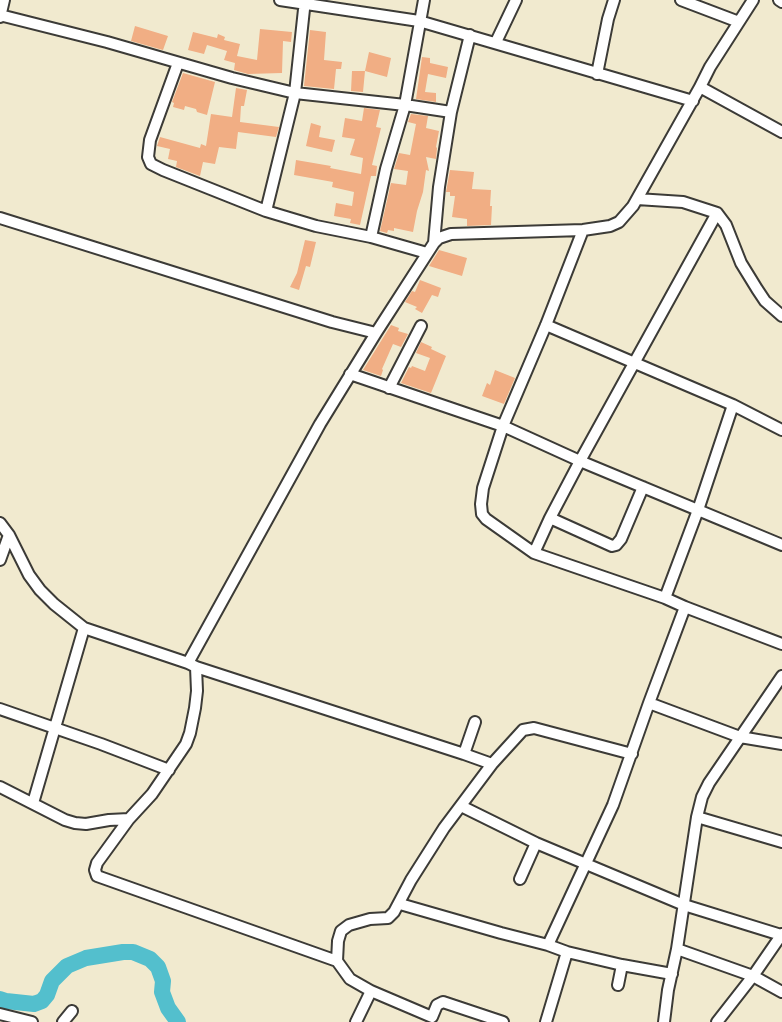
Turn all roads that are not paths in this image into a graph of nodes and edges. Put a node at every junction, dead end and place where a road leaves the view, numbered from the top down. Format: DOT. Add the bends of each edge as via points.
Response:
graph roads {
  1 [pos="4,0"];
  2 [pos="279,0"];
  3 [pos="424,0"];
  4 [pos="516,0"];
  5 [pos="614,0"];
  6 [pos="681,0"];
  7 [pos="753,0"];
  8 [pos="305,2"];
  9 [pos="0,16"];
  10 [pos="419,21"];
  11 [pos="739,22"];
  12 [pos="470,35"];
  13 [pos="496,43"];
  14 [pos="178,63"];
  15 [pos="597,74"];
  16 [pos="700,88"];
  17 [pos="295,93"];
  18 [pos="693,101"];
  19 [pos="405,105"];
  20 [pos="450,111"];
  21 [pos="782,132"];
  22 [pos="637,199"];
  23 [pos="266,211"];
  24 [pos="717,213"];
  25 [pos="0,218"];
  26 [pos="583,230"];
  27 [pos="371,237"];
  28 [pos="434,243"];
  29 [pos="427,253"];
  30 [pos="782,316"];
  31 [pos="546,325"];
  32 [pos="421,326"];
  33 [pos="376,333"];
  34 [pos="635,363"];
  35 [pos="350,374"];
  36 [pos="389,388"];
  37 [pos="733,405"];
  38 [pos="503,426"];
  39 [pos="782,430"];
  40 [pos="580,461"];
  41 [pos="643,487"];
  42 [pos="698,510"];
  43 [pos="551,518"];
  44 [pos="0,523"];
  45 [pos="9,536"];
  46 [pos="782,545"];
  47 [pos="534,553"];
  48 [pos="0,560"];
  49 [pos="665,598"];
  50 [pos="685,607"];
  51 [pos="84,628"];
  52 [pos="782,644"];
  53 [pos="192,665"];
  54 [pos="782,676"];
  55 [pos="649,703"];
  56 [pos="0,709"];
  57 [pos="475,722"];
  58 [pos="54,729"];
  59 [pos="740,737"];
  60 [pos="782,744"];
  61 [pos="464,754"];
  62 [pos="632,754"];
  63 [pos="492,764"];
  64 [pos="169,770"];
  65 [pos="0,787"];
  66 [pos="33,803"];
  67 [pos="461,806"];
  68 [pos="697,817"];
  69 [pos="129,819"];
  70 [pos="782,842"];
  71 [pos="536,843"];
  72 [pos="586,864"];
  73 [pos="520,879"];
  74 [pos="400,904"];
  75 [pos="684,905"];
  76 [pos="782,934"];
  77 [pos="548,945"];
  78 [pos="677,949"];
  79 [pos="567,952"];
  80 [pos="337,961"];
  81 [pos="622,965"];
  82 [pos="672,974"];
  83 [pos="753,976"];
  84 [pos="618,985"];
  85 [pos="371,991"];
  86 [pos="782,992"];
  87 [pos="72,1011"];
  88 [pos="0,1014"];
  89 [pos="431,1019"];
  90 [pos="32,1022"];
  91 [pos="63,1022"];
  92 [pos="356,1022"];
  93 [pos="503,1022"];
  94 [pos="546,1022"];
  95 [pos="664,1022"];
  96 [pos="718,1022"];
  1 -- 9 [label="street"];
  2 -- 8 [label="street"];
  3 -- 10 [label="street"];
  4 -- 13 [label="street"];
  5 -- 15 [label="street"];
  6 -- 11 [label="street"];
  7 -- 11 [label="street"];
  8 -- 10 [label="street"];
  8 -- 17 [label="street"];
  9 -- 14 [label="street"];
  10 -- 12 [label="street"];
  10 -- 19 [label="street"];
  11 -- 16 [label="street"];
  12 -- 13 [label="street"];
  12 -- 20 [label="street"];
  13 -- 15 [label="street"];
  14 -- 17 [label="street"];
  14 -- 23 [label="street" via="149,146 151,163"];
  15 -- 18 [label="street"];
  16 -- 18 [label="street"];
  16 -- 21 [label="street"];
  17 -- 19 [label="street"];
  17 -- 23 [label="street"];
  18 -- 22 [label="street"];
  19 -- 20 [label="street"];
  19 -- 27 [label="street"];
  20 -- 28 [label="street"];
  22 -- 24 [label="street" via="683,202"];
  22 -- 26 [label="street" via="619,222"];
  23 -- 27 [label="street"];
  24 -- 30 [label="street" via="757,289"];
  24 -- 34 [label="street"];
  25 -- 33 [label="street"];
  26 -- 28 [label="street" via="451,234"];
  26 -- 31 [label="street"];
  27 -- 29 [label="street"];
  28 -- 29 [label="street"];
  29 -- 33 [label="street"];
  31 -- 34 [label="street"];
  31 -- 38 [label="street"];
  32 -- 36 [label="street"];
  33 -- 35 [label="street"];
  34 -- 37 [label="street"];
  34 -- 40 [label="street"];
  35 -- 36 [label="street"];
  35 -- 53 [label="street"];
  36 -- 38 [label="street"];
  37 -- 39 [label="street"];
  37 -- 42 [label="street"];
  38 -- 40 [label="street"];
  38 -- 47 [label="street" via="483,488 482,514"];
  40 -- 41 [label="street"];
  40 -- 43 [label="street"];
  41 -- 42 [label="street"];
  41 -- 43 [label="street" via="616,545"];
  42 -- 46 [label="street"];
  42 -- 49 [label="street"];
  43 -- 47 [label="street"];
  44 -- 45 [label="street"];
  45 -- 48 [label="street"];
  45 -- 51 [label="street" via="40,590"];
  47 -- 49 [label="street"];
  49 -- 50 [label="street"];
  50 -- 52 [label="street"];
  50 -- 55 [label="street"];
  51 -- 53 [label="street"];
  51 -- 58 [label="street"];
  53 -- 61 [label="street"];
  53 -- 64 [label="street" via="197,691 190,733"];
  54 -- 59 [label="street"];
  55 -- 59 [label="street"];
  55 -- 62 [label="street"];
  56 -- 58 [label="street"];
  57 -- 61 [label="street"];
  58 -- 64 [label="street"];
  58 -- 66 [label="street"];
  59 -- 60 [label="street"];
  59 -- 68 [label="street" via="705,789"];
  61 -- 63 [label="street"];
  62 -- 63 [label="street" via="526,728"];
  62 -- 72 [label="street"];
  63 -- 67 [label="street"];
  64 -- 69 [label="street"];
  65 -- 66 [label="street"];
  66 -- 69 [label="street" via="75,823"];
  67 -- 71 [label="street"];
  67 -- 74 [label="street"];
  68 -- 70 [label="street"];
  68 -- 75 [label="street"];
  69 -- 80 [label="street" via="97,863 97,876"];
  71 -- 72 [label="street"];
  71 -- 73 [label="street"];
  72 -- 75 [label="street"];
  72 -- 77 [label="street"];
  74 -- 77 [label="street"];
  74 -- 80 [label="street" via="388,918 344,928"];
  75 -- 76 [label="street"];
  75 -- 78 [label="street"];
  76 -- 83 [label="street"];
  77 -- 79 [label="street"];
  78 -- 82 [label="street"];
  78 -- 83 [label="street"];
  79 -- 81 [label="street"];
  79 -- 94 [label="street"];
  80 -- 85 [label="street" via="350,979"];
  81 -- 82 [label="street"];
  81 -- 84 [label="street"];
  82 -- 95 [label="street"];
  83 -- 86 [label="street"];
  83 -- 96 [label="street"];
  85 -- 89 [label="street"];
  85 -- 92 [label="street"];
  87 -- 91 [label="street"];
  88 -- 90 [label="street"];
  89 -- 93 [label="street" via="437,1004 443,1002"];
}
